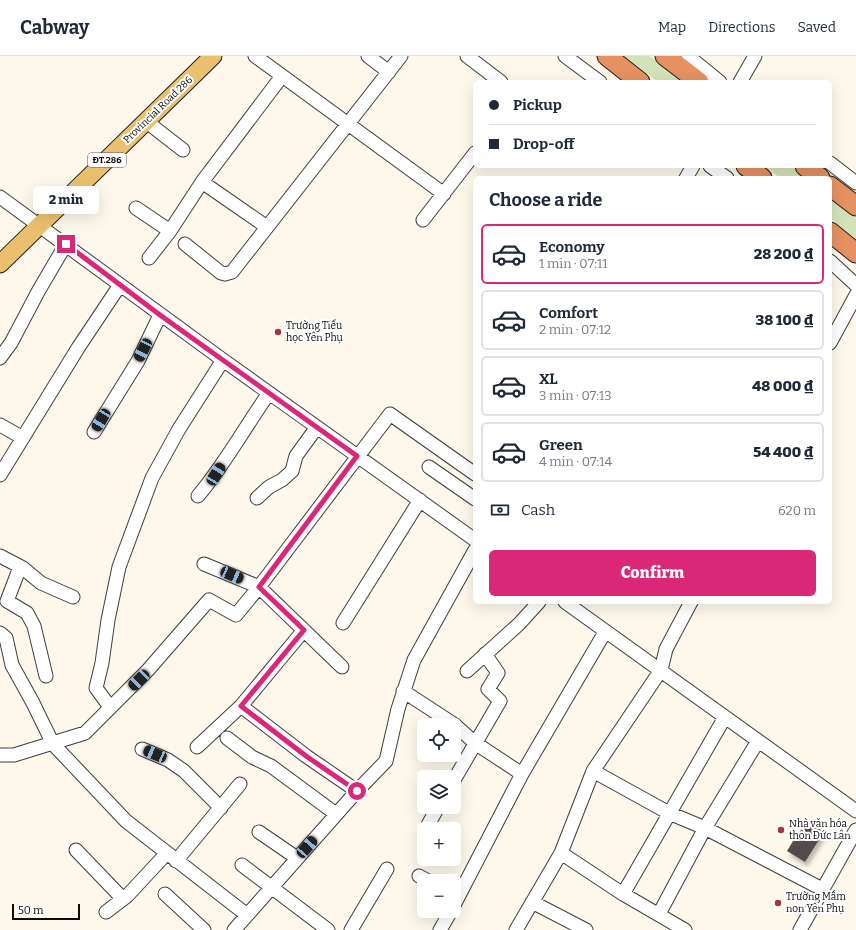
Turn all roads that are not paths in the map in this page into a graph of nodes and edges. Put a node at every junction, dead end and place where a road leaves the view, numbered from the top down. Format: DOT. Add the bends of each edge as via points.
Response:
graph roads {
  1 [pos="213,56"];
  2 [pos="255,56"];
  3 [pos="368,56"];
  4 [pos="401,56"];
  5 [pos="467,56"];
  6 [pos="565,56"];
  7 [pos="606,56"];
  8 [pos="665,56"];
  9 [pos="688,56"];
  10 [pos="755,56"];
  11 [pos="388,72"];
  12 [pos="282,76"];
  13 [pos="498,80"];
  14 [pos="597,80"];
  15 [pos="637,80"];
  16 [pos="695,80"];
  17 [pos="718,80"];
  18 [pos="741,80"];
  19 [pos="147,122"];
  20 [pos="349,123"];
  21 [pos="183,150"];
  22 [pos="473,157"];
  23 [pos="832,165"];
  24 [pos="713,168"];
  25 [pos="749,168"];
  26 [pos="808,168"];
  27 [pos="724,176"];
  28 [pos="759,176"];
  29 [pos="818,176"];
  30 [pos="202,182"];
  31 [pos="856,183"];
  32 [pos="832,188"];
  33 [pos="444,194"];
  34 [pos="0,197"];
  35 [pos="856,206"];
  36 [pos="136,208"];
  37 [pos="423,220"];
  38 [pos="40,226"];
  39 [pos="267,227"];
  40 [pos="170,231"];
  41 [pos="832,234"];
  42 [pos="66,244"];
  43 [pos="186,244"];
  44 [pos="856,253"];
  45 [pos="149,258"];
  46 [pos="832,263"];
  47 [pos="0,264"];
  48 [pos="120,285"];
  49 [pos="856,285"];
  50 [pos="856,295"];
  51 [pos="160,315"];
  52 [pos="832,339"];
  53 [pos="0,358"];
  54 [pos="223,360"];
  55 [pos="270,393"];
  56 [pos="0,425"];
  57 [pos="317,427"];
  58 [pos="94,432"];
  59 [pos="23,438"];
  60 [pos="357,456"];
  61 [pos="429,467"];
  62 [pos="473,473"];
  63 [pos="0,475"];
  64 [pos="198,496"];
  65 [pos="257,498"];
  66 [pos="473,498"];
  67 [pos="420,500"];
  68 [pos="473,539"];
  69 [pos="473,554"];
  70 [pos="0,556"];
  71 [pos="204,564"];
  72 [pos="20,567"];
  73 [pos="259,587"];
  74 [pos="73,597"];
  75 [pos="537,604"];
  76 [pos="568,604"];
  77 [pos="691,604"];
  78 [pos="343,622"];
  79 [pos="304,630"];
  80 [pos="606,632"];
  81 [pos="0,633"];
  82 [pos="485,654"];
  83 [pos="342,667"];
  84 [pos="661,670"];
  85 [pos="467,671"];
  86 [pos="46,676"];
  87 [pos="403,691"];
  88 [pos="241,706"];
  89 [pos="110,707"];
  90 [pos="725,717"];
  91 [pos="227,738"];
  92 [pos="758,741"];
  93 [pos="475,743"];
  94 [pos="53,744"];
  95 [pos="197,747"];
  96 [pos="142,749"];
  97 [pos="0,755"];
  98 [pos="460,770"];
  99 [pos="593,771"];
  100 [pos="522,774"];
  101 [pos="240,784"];
  102 [pos="357,791"];
  103 [pos="221,808"];
  104 [pos="856,812"];
  105 [pos="669,813"];
  106 [pos="336,814"];
  107 [pos="705,828"];
  108 [pos="856,830"];
  109 [pos="259,832"];
  110 [pos="76,850"];
  111 [pos="561,853"];
  112 [pos="172,857"];
  113 [pos="297,858"];
  114 [pos="242,865"];
  115 [pos="387,869"];
  116 [pos="272,887"];
  117 [pos="461,889"];
  118 [pos="822,889"];
  119 [pos="165,894"];
  120 [pos="623,894"];
  121 [pos="123,899"];
  122 [pos="532,902"];
  123 [pos="106,912"];
  124 [pos="659,914"];
  125 [pos="247,915"];
  126 [pos="447,918"];
  127 [pos="582,929"];
  128 [pos="204,930"];
  129 [pos="234,930"];
  130 [pos="328,930"];
  131 [pos="351,930"];
  132 [pos="440,930"];
  133 [pos="516,930"];
  134 [pos="685,930"];
  135 [pos="800,930"];
  1 -- 19 [label="main road, Provincial Road 286 / ĐT.286"];
  2 -- 12 [label="street"];
  3 -- 11 [label="street"];
  4 -- 11 [label="street"];
  5 -- 13 [label="street"];
  6 -- 14 [label="street"];
  7 -- 15 [label="highway"];
  8 -- 16 [label="highway"];
  9 -- 17 [label="street"];
  10 -- 18 [label="street"];
  11 -- 20 [label="street"];
  12 -- 20 [label="street"];
  12 -- 30 [label="street"];
  19 -- 21 [label="street"];
  19 -- 38 [label="main road, Provincial Road 286 / ĐT.286"];
  20 -- 33 [label="street"];
  20 -- 39 [label="street"];
  22 -- 33 [label="street"];
  23 -- 31 [label="street"];
  24 -- 27 [label="street"];
  25 -- 28 [label="highway"];
  26 -- 29 [label="highway"];
  30 -- 39 [label="street"];
  30 -- 40 [label="street"];
  32 -- 35 [label="highway"];
  33 -- 37 [label="street"];
  34 -- 38 [label="street"];
  36 -- 40 [label="street"];
  38 -- 42 [label="street"];
  38 -- 47 [label="main road, Provincial Road 286 / ĐT.286"];
  39 -- 43 [label="street" via="229,274 221,273"];
  40 -- 45 [label="street"];
  41 -- 44 [label="highway"];
  42 -- 48 [label="street"];
  42 -- 53 [label="street" via="12,343"];
  46 -- 49 [label="street"];
  48 -- 51 [label="street"];
  48 -- 59 [label="street"];
  50 -- 52 [label="street"];
  51 -- 54 [label="street"];
  51 -- 58 [label="street" via="138,361"];
  54 -- 55 [label="street"];
  54 -- 89 [label="street" via="178,430 152,478 119,567 96,688"];
  55 -- 57 [label="street"];
  55 -- 64 [label="street" via="216,474"];
  56 -- 59 [label="street"];
  57 -- 60 [label="street"];
  57 -- 65 [label="street" via="296,456 292,471"];
  59 -- 63 [label="street"];
  60 -- 62 [label="street" via="390,414"];
  60 -- 67 [label="street"];
  60 -- 73 [label="street"];
  61 -- 66 [label="street"];
  67 -- 68 [label="street"];
  67 -- 78 [label="street"];
  69 -- 87 [label="street" via="414,660"];
  70 -- 72 [label="street"];
  71 -- 73 [label="street"];
  72 -- 74 [label="street" via="41,582"];
  72 -- 86 [label="street" via="7,601 27,613 34,626"];
  73 -- 79 [label="street"];
  73 -- 89 [label="street" via="236,615 209,600 148,670"];
  75 -- 82 [label="street"];
  76 -- 80 [label="street"];
  77 -- 84 [label="street" via="666,649"];
  79 -- 83 [label="street"];
  79 -- 88 [label="street"];
  80 -- 84 [label="street"];
  80 -- 100 [label="street"];
  81 -- 94 [label="street" via="6,638 12,665"];
  82 -- 85 [label="street"];
  82 -- 93 [label="street" via="498,673 488,689 500,701"];
  84 -- 90 [label="street"];
  84 -- 99 [label="street"];
  87 -- 93 [label="street" via="455,725"];
  87 -- 102 [label="street" via="386,761"];
  88 -- 95 [label="street"];
  88 -- 102 [label="street"];
  89 -- 94 [label="street" via="85,734"];
  90 -- 92 [label="street"];
  90 -- 105 [label="street"];
  91 -- 106 [label="street" via="252,757 272,766"];
  92 -- 104 [label="street"];
  92 -- 107 [label="street"];
  93 -- 98 [label="street"];
  93 -- 100 [label="street"];
  94 -- 97 [label="street" via="14,755"];
  94 -- 112 [label="street" via="126,821"];
  96 -- 103 [label="street" via="168,760 184,771"];
  99 -- 105 [label="street"];
  99 -- 111 [label="street"];
  100 -- 117 [label="street"];
  101 -- 103 [label="street"];
  102 -- 106 [label="street"];
  103 -- 112 [label="street"];
  105 -- 107 [label="street"];
  105 -- 120 [label="street"];
  106 -- 113 [label="street"];
  107 -- 118 [label="street"];
  107 -- 124 [label="street"];
  108 -- 118 [label="street"];
  109 -- 113 [label="street"];
  110 -- 121 [label="street"];
  111 -- 120 [label="street"];
  111 -- 122 [label="street"];
  112 -- 121 [label="street"];
  112 -- 125 [label="street"];
  113 -- 116 [label="street"];
  114 -- 116 [label="street"];
  115 -- 131 [label="street"];
  116 -- 125 [label="street"];
  116 -- 130 [label="street"];
  118 -- 135 [label="street"];
  119 -- 128 [label="street"];
  120 -- 124 [label="street"];
  121 -- 123 [label="street"];
  122 -- 127 [label="street"];
  122 -- 133 [label="street"];
  124 -- 134 [label="street"];
  125 -- 129 [label="street"];
  126 -- 132 [label="street"];
}
